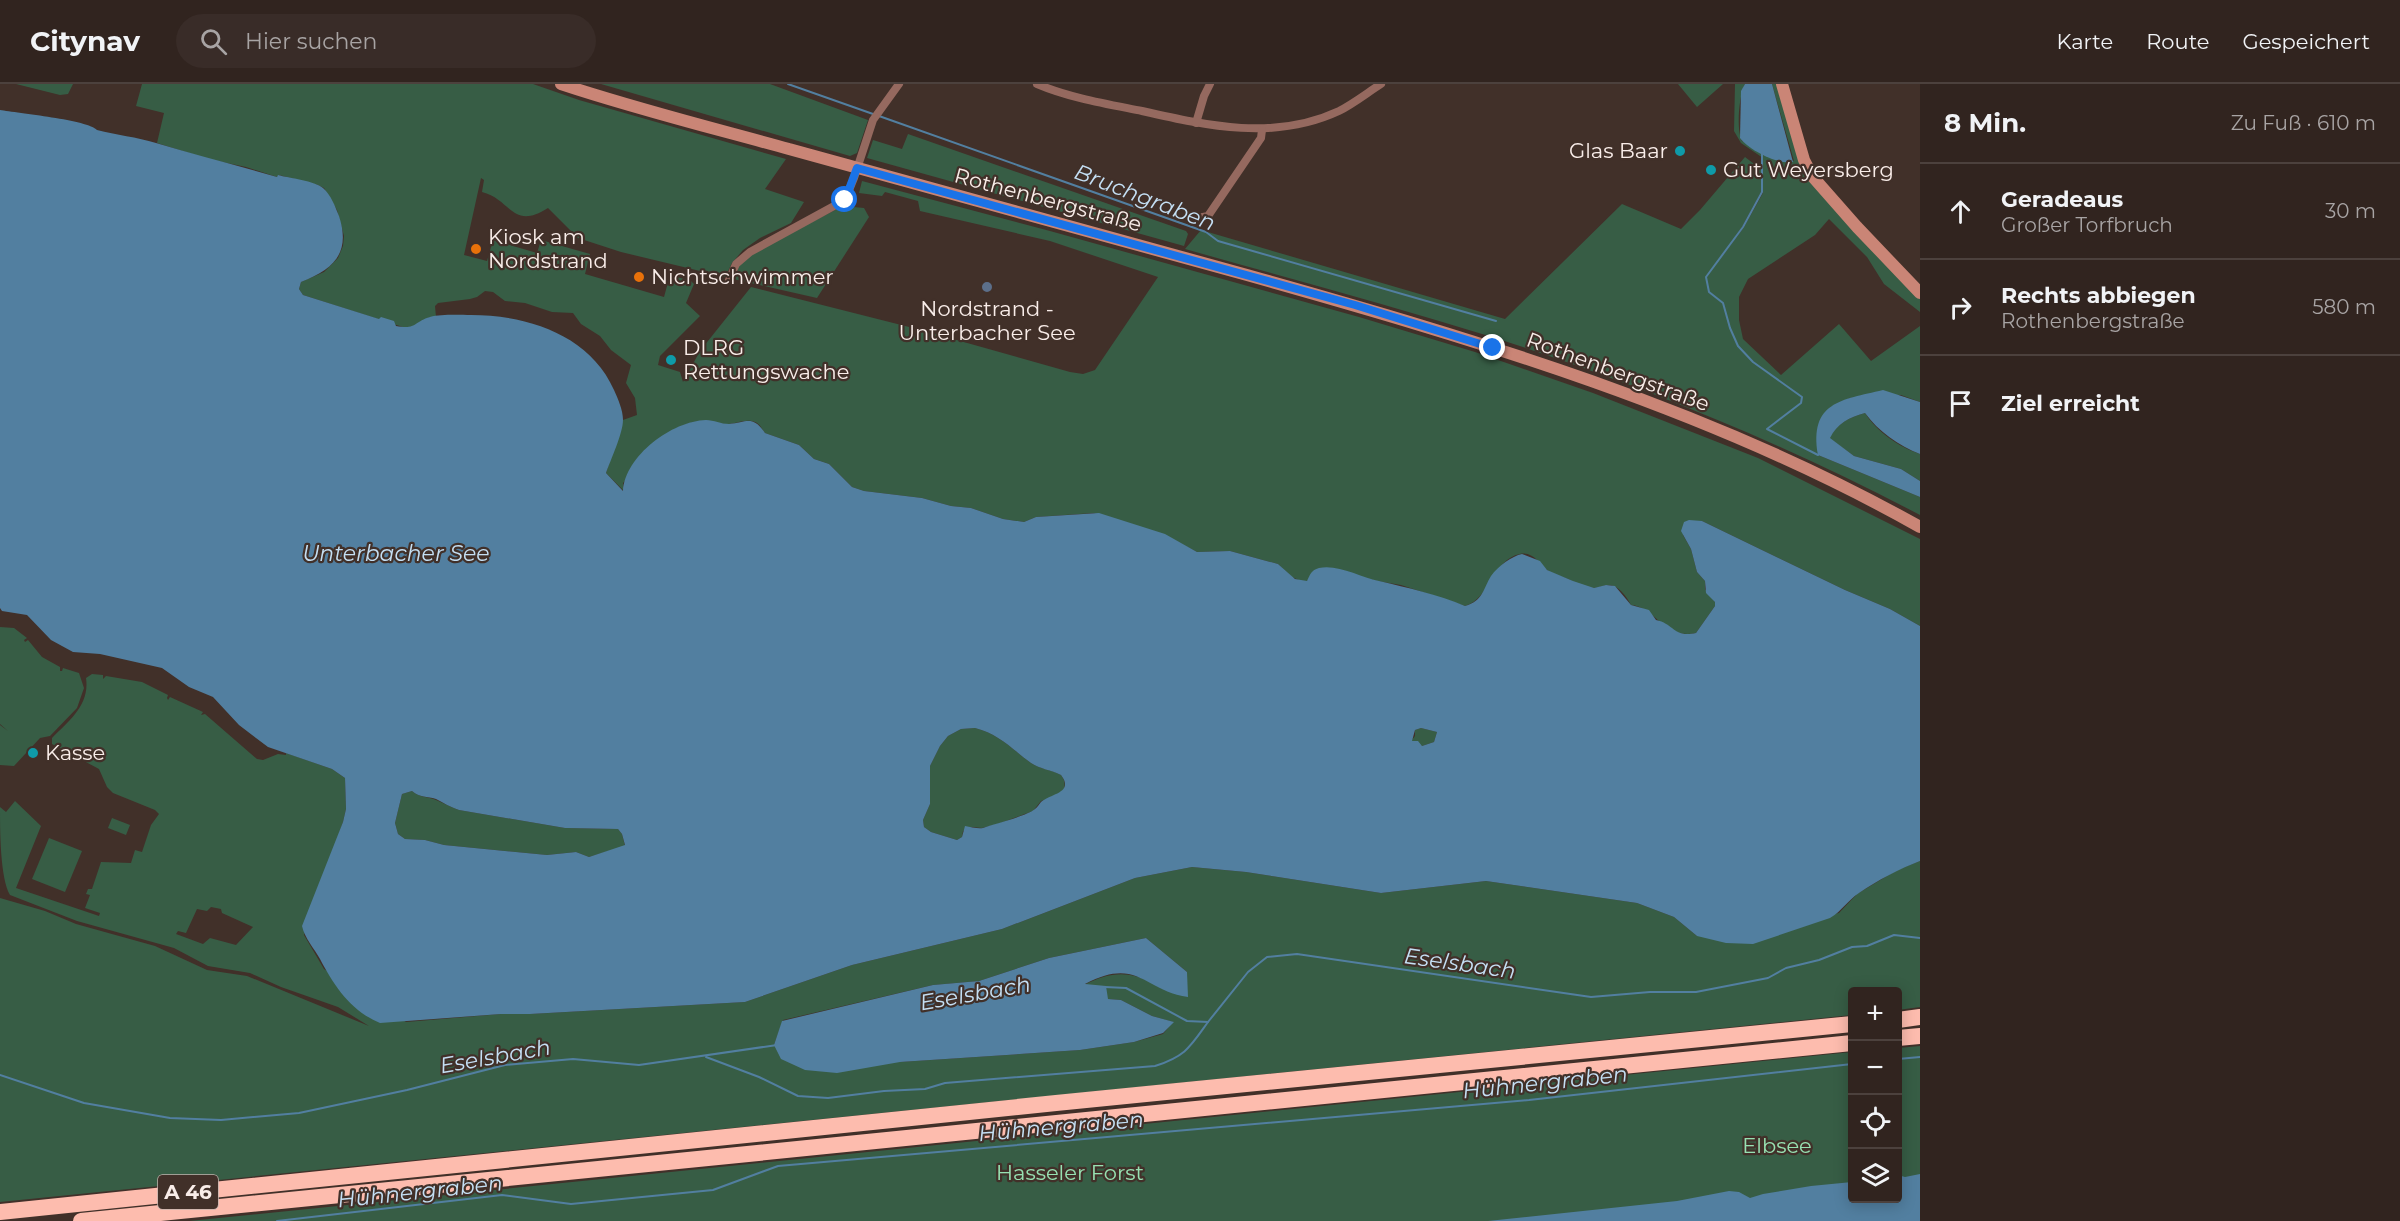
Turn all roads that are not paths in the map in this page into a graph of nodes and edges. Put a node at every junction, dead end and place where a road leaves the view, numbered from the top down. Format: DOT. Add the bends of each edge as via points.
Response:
graph roads {
  1 [pos="561,84"];
  2 [pos="899,84"];
  3 [pos="1036,84"];
  4 [pos="1210,84"];
  5 [pos="1381,84"];
  6 [pos="1782,84"];
  7 [pos="1196,123"];
  8 [pos="1262,130"];
  9 [pos="857,168"];
  10 [pos="1198,218"];
  11 [pos="729,280"];
  12 [pos="1920,293"];
  13 [pos="1920,527"];
  14 [pos="1920,1017"];
  15 [pos="1902,1019"];
  16 [pos="1848,1024"];
  17 [pos="1920,1036"];
  18 [pos="1902,1038"];
  19 [pos="1848,1042"];
  20 [pos="0,1212"];
  21 [pos="81,1221"];
  1 -- 9 [label="main road, Rothenbergstraße"];
  2 -- 9 [label="street" via="873,120"];
  3 -- 7 [label="street" via="1071,96"];
  4 -- 7 [label="street"];
  5 -- 8 [label="street" via="1320,119"];
  6 -- 12 [label="main road" via="1804,160 1813,177"];
  7 -- 8 [label="street"];
  8 -- 10 [label="street" via="1261,138 1208,216"];
  9 -- 11 [label="street" via="845,200 750,252 736,264"];
  9 -- 13 [label="main road, Rothenbergstraße" via="1355,305 1534,361 1743,440"];
  14 -- 15 [label="highway"];
  16 -- 20 [label="highway, A 46"];
  17 -- 18 [label="highway"];
  19 -- 21 [label="highway, A 46"];
}
